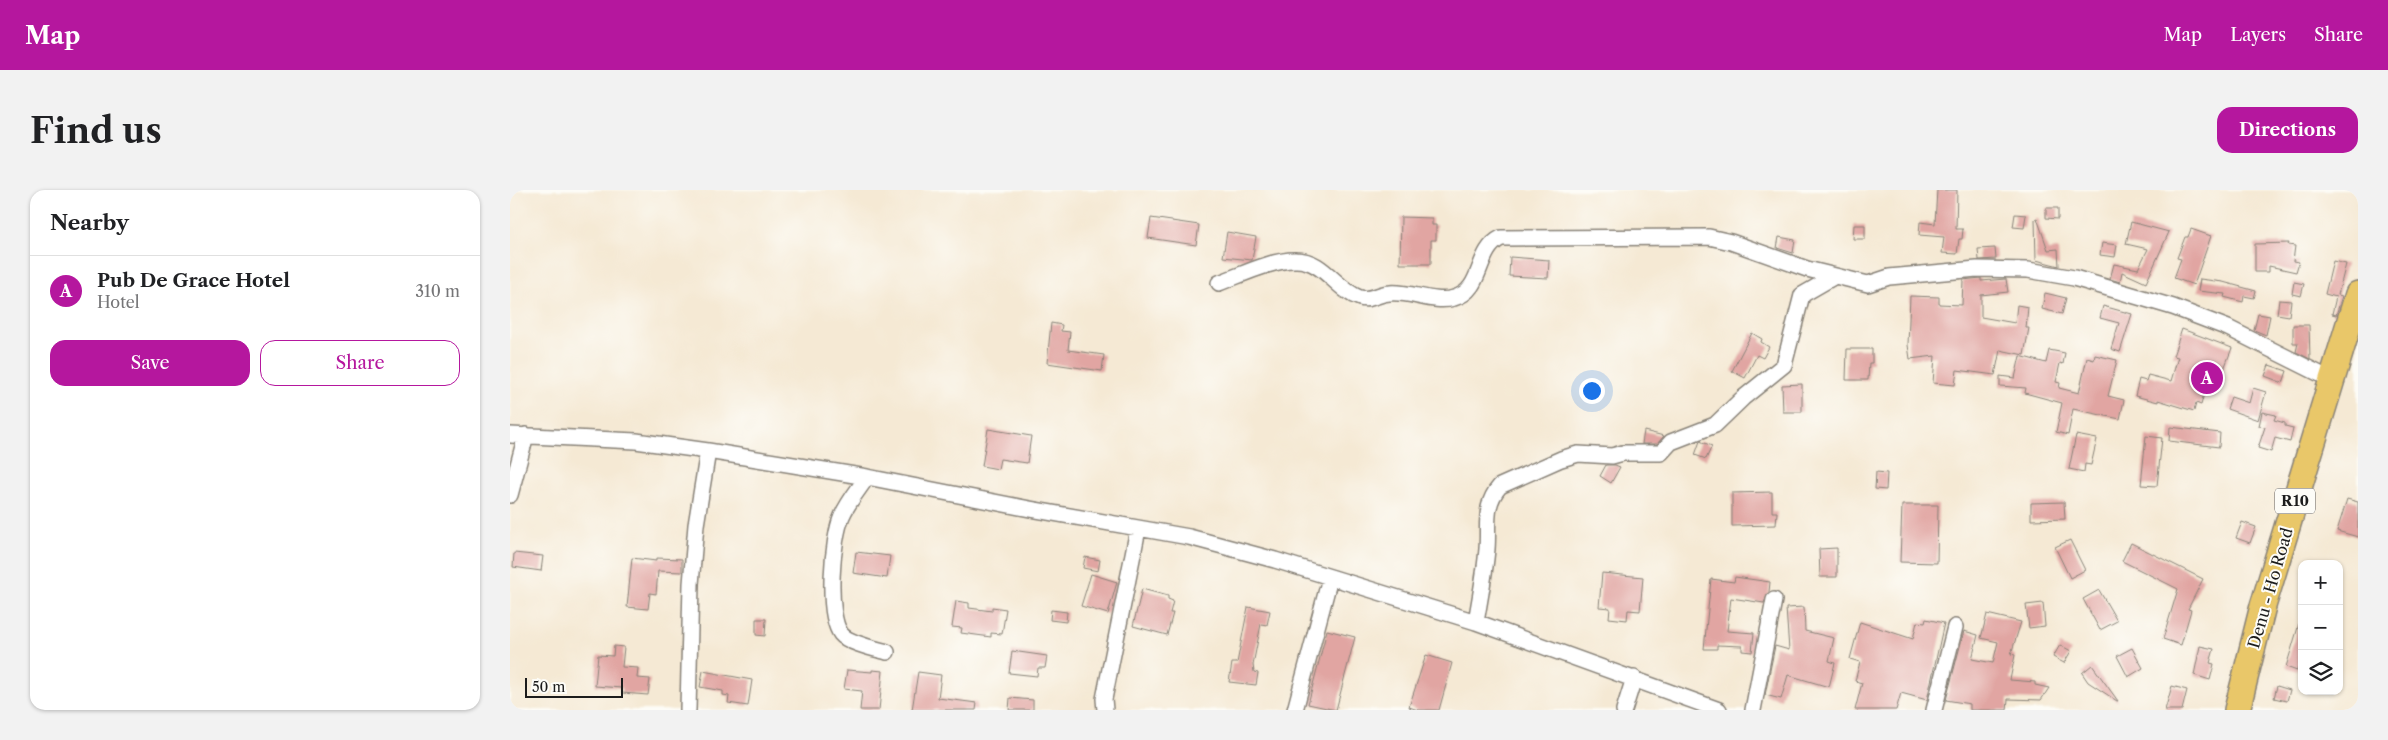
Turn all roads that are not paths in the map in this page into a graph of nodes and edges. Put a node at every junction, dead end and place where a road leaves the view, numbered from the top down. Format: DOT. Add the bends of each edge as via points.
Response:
graph roads {
  1 [pos="1835,276"];
  2 [pos="1219,282"];
  3 [pos="2358,294"];
  4 [pos="2332,380"];
  5 [pos="510,435"];
  6 [pos="526,436"];
  7 [pos="708,452"];
  8 [pos="867,477"];
  9 [pos="510,495"];
  10 [pos="1138,529"];
  11 [pos="1330,578"];
  12 [pos="1774,600"];
  13 [pos="1476,622"];
  14 [pos="1955,627"];
  15 [pos="887,652"];
  16 [pos="1634,678"];
  17 [pos="688,710"];
  18 [pos="1105,710"];
  19 [pos="1295,710"];
  20 [pos="1624,710"];
  21 [pos="1719,710"];
  22 [pos="1753,710"];
  23 [pos="1934,710"];
  24 [pos="2237,710"];
  1 -- 2 [label="street" via="1784,262 1731,242 1691,236 1501,238 1486,251 1479,274 1466,293 1443,300 1389,293 1362,298 1314,264 1296,260"];
  1 -- 4 [label="street" via="1868,284 1889,277 1935,272 2020,270 2074,278 2173,307 2228,328"];
  1 -- 13 [label="street" via="1802,295 1784,365 1715,425 1671,442 1660,453 1578,454 1500,486 1486,516 1487,548"];
  3 -- 4 [label="main road, Denu - Ho Road / R10"];
  4 -- 24 [label="main road, Denu - Ho Road / R10" via="2263,606"];
  5 -- 6 [label="street"];
  6 -- 7 [label="street" via="636,441"];
  6 -- 9 [label="street"];
  7 -- 8 [label="street"];
  7 -- 17 [label="street" via="696,525 691,584"];
  8 -- 10 [label="street"];
  8 -- 15 [label="street" via="842,516 834,545 835,616 841,634"];
  10 -- 11 [label="street" via="1189,537"];
  10 -- 18 [label="street" via="1104,699"];
  11 -- 13 [label="street"];
  11 -- 19 [label="street"];
  12 -- 22 [label="street"];
  13 -- 16 [label="street"];
  14 -- 23 [label="street"];
  16 -- 20 [label="street"];
  16 -- 21 [label="street"];
}
